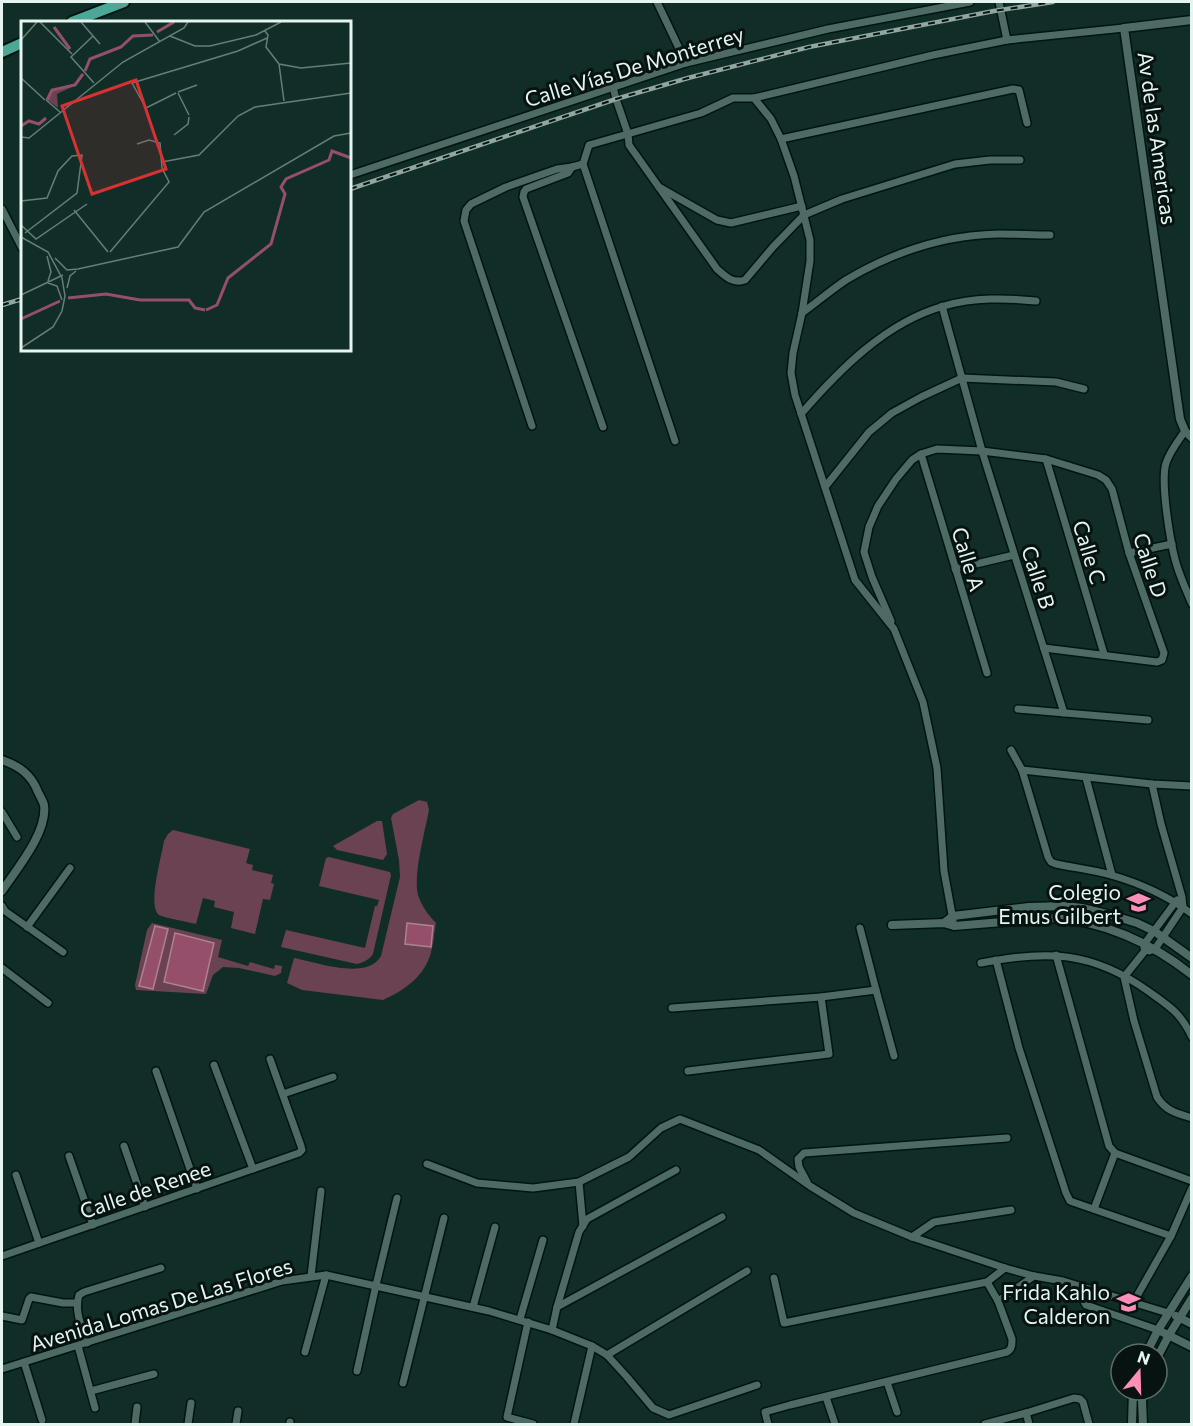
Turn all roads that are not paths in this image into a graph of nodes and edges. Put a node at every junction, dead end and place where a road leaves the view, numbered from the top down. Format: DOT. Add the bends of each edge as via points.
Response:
graph roads {
  1 [pos="124,2"];
  2 [pos="657,2"];
  3 [pos="970,2"];
  4 [pos="999,2"];
  5 [pos="1191,20"];
  6 [pos="75,21"];
  7 [pos="1124,28"];
  8 [pos="1007,40"];
  9 [pos="21,43"];
  10 [pos="2,52"];
  11 [pos="686,63"];
  12 [pos="613,87"];
  13 [pos="754,98"];
  14 [pos="1027,123"];
  15 [pos="628,134"];
  16 [pos="781,139"];
  17 [pos="1020,160"];
  18 [pos="583,164"];
  19 [pos="572,167"];
  20 [pos="351,175"];
  21 [pos="657,185"];
  22 [pos="802,206"];
  23 [pos="2,209"];
  24 [pos="804,215"];
  25 [pos="1050,235"];
  26 [pos="21,246"];
  27 [pos="1036,301"];
  28 [pos="942,306"];
  29 [pos="802,314"];
  30 [pos="962,378"];
  31 [pos="1084,389"];
  32 [pos="801,414"];
  33 [pos="532,426"];
  34 [pos="603,428"];
  35 [pos="1188,434"];
  36 [pos="675,441"];
  37 [pos="982,451"];
  38 [pos="921,454"];
  39 [pos="1046,459"];
  40 [pos="825,487"];
  41 [pos="1172,544"];
  42 [pos="1129,553"];
  43 [pos="1014,555"];
  44 [pos="955,569"];
  45 [pos="1191,604"];
  46 [pos="894,629"];
  47 [pos="1044,648"];
  48 [pos="1104,654"];
  49 [pos="987,673"];
  50 [pos="1018,709"];
  51 [pos="1064,712"];
  52 [pos="1148,720"];
  53 [pos="1011,750"];
  54 [pos="2,760"];
  55 [pos="1022,770"];
  56 [pos="1086,778"];
  57 [pos="1152,784"];
  58 [pos="1191,786"];
  59 [pos="2,812"];
  60 [pos="17,837"];
  61 [pos="70,868"];
  62 [pos="1112,875"];
  63 [pos="2,891"];
  64 [pos="1182,897"];
  65 [pos="1174,903"];
  66 [pos="2,906"];
  67 [pos="1183,907"];
  68 [pos="1191,914"];
  69 [pos="954,921"];
  70 [pos="892,925"];
  71 [pos="27,927"];
  72 [pos="860,928"];
  73 [pos="1154,931"];
  74 [pos="1164,938"];
  75 [pos="1144,948"];
  76 [pos="1155,950"];
  77 [pos="63,952"];
  78 [pos="1056,955"];
  79 [pos="1191,958"];
  80 [pos="996,960"];
  81 [pos="981,963"];
  82 [pos="2,968"];
  83 [pos="1191,975"];
  84 [pos="1124,977"];
  85 [pos="876,990"];
  86 [pos="821,997"];
  87 [pos="48,1003"];
  88 [pos="672,1008"];
  89 [pos="1191,1037"];
  90 [pos="894,1056"];
  91 [pos="270,1059"];
  92 [pos="214,1065"];
  93 [pos="156,1071"];
  94 [pos="688,1071"];
  95 [pos="333,1077"];
  96 [pos="283,1094"];
  97 [pos="1191,1118"];
  98 [pos="1007,1138"];
  99 [pos="124,1146"];
  100 [pos="1114,1153"];
  101 [pos="69,1156"];
  102 [pos="427,1164"];
  103 [pos="253,1169"];
  104 [pos="676,1170"];
  105 [pos="16,1175"];
  106 [pos="1191,1181"];
  107 [pos="579,1182"];
  108 [pos="810,1186"];
  109 [pos="1191,1188"];
  110 [pos="197,1189"];
  111 [pos="321,1191"];
  112 [pos="397,1198"];
  113 [pos="145,1207"];
  114 [pos="1094,1209"];
  115 [pos="1011,1210"];
  116 [pos="722,1217"];
  117 [pos="444,1218"];
  118 [pos="93,1225"];
  119 [pos="583,1226"];
  120 [pos="495,1227"];
  121 [pos="912,1236"];
  122 [pos="1170,1236"];
  123 [pos="543,1240"];
  124 [pos="39,1243"];
  125 [pos="2,1256"];
  126 [pos="161,1268"];
  127 [pos="1005,1268"];
  128 [pos="747,1271"];
  129 [pos="326,1275"];
  130 [pos="311,1276"];
  131 [pos="1034,1276"];
  132 [pos="1191,1276"];
  133 [pos="774,1278"];
  134 [pos="987,1282"];
  135 [pos="376,1285"];
  136 [pos="1085,1288"];
  137 [pos="424,1296"];
  138 [pos="1191,1298"];
  139 [pos="998,1301"];
  140 [pos="76,1303"];
  141 [pos="1133,1303"];
  142 [pos="473,1307"];
  143 [pos="557,1308"];
  144 [pos="1168,1313"];
  145 [pos="2,1316"];
  146 [pos="1180,1318"];
  147 [pos="520,1319"];
  148 [pos="528,1322"];
  149 [pos="1191,1324"];
  150 [pos="552,1330"];
  151 [pos="1158,1330"];
  152 [pos="1169,1335"];
  153 [pos="1152,1342"];
  154 [pos="1165,1342"];
  155 [pos="87,1343"];
  156 [pos="78,1346"];
  157 [pos="592,1346"];
  158 [pos="1191,1347"];
  159 [pos="305,1352"];
  160 [pos="607,1355"];
  161 [pos="24,1362"];
  162 [pos="2,1369"];
  163 [pos="357,1371"];
  164 [pos="154,1374"];
  165 [pos="887,1382"];
  166 [pos="404,1383"];
  167 [pos="757,1385"];
  168 [pos="91,1391"];
  169 [pos="826,1396"];
  170 [pos="1133,1402"];
  171 [pos="1142,1402"];
  172 [pos="190,1403"];
  173 [pos="137,1407"];
  174 [pos="96,1408"];
  175 [pos="238,1411"];
  176 [pos="897,1412"];
  177 [pos="1026,1413"];
  178 [pos="42,1420"];
  179 [pos="135,1425"];
  180 [pos="188,1425"];
  181 [pos="237,1425"];
  182 [pos="533,1425"];
  183 [pos="574,1425"];
  184 [pos="768,1425"];
  185 [pos="835,1425"];
  186 [pos="985,1425"];
  187 [pos="1029,1425"];
  188 [pos="1089,1425"];
  189 [pos="1132,1425"];
  190 [pos="1143,1425"];
  1 -- 6 [label="main road"];
  2 -- 11 [label="street"];
  3 -- 11 [label="street, Calle Vías De Monterrey" via="828,29"];
  4 -- 8 [label="street"];
  5 -- 7 [label="street"];
  7 -- 8 [label="street"];
  7 -- 35 [label="street, Av de las Americas" via="1180,419"];
  8 -- 13 [label="street"];
  9 -- 10 [label="main road"];
  11 -- 12 [label="street, Calle Vías De Monterrey"];
  12 -- 15 [label="street"];
  12 -- 20 [label="street, Calle Vías De Monterrey"];
  13 -- 15 [label="street" via="734,98 701,113"];
  13 -- 16 [label="street"];
  14 -- 16 [label="street" via="1019,90 1013,89"];
  15 -- 18 [label="street" via="589,145"];
  15 -- 21 [label="street" via="629,145"];
  16 -- 22 [label="street"];
  17 -- 24 [label="street" via="956,164 851,196"];
  18 -- 19 [label="street"];
  18 -- 36 [label="street"];
  19 -- 33 [label="street" via="506,187 471,204 464,220"];
  19 -- 34 [label="street" via="568,173 526,189 523,197"];
  21 -- 22 [label="street" via="717,220 731,223"];
  21 -- 24 [label="street" via="717,269 738,282 745,280"];
  22 -- 24 [label="street"];
  23 -- 26 [label="street"];
  24 -- 29 [label="street" via="810,261"];
  25 -- 29 [label="street" via="998,234 927,244 867,269"];
  27 -- 28 [label="street" via="984,299"];
  28 -- 30 [label="street, Calle B"];
  28 -- 32 [label="street" via="890,332 863,352 839,371"];
  29 -- 32 [label="street" via="791,373"];
  30 -- 31 [label="street" via="1056,382"];
  30 -- 37 [label="street, Calle B"];
  30 -- 40 [label="street" via="892,413 868,432"];
  32 -- 40 [label="street"];
  35 -- 41 [label="street" via="1174,448 1166,464"];
  37 -- 38 [label="street" via="937,449"];
  37 -- 39 [label="street"];
  37 -- 43 [label="street, Calle B"];
  38 -- 44 [label="street, Calle A"];
  38 -- 46 [label="street" via="896,479 878,506 864,552"];
  39 -- 42 [label="street, Calle D" via="1106,480 1112,489"];
  39 -- 48 [label="street, Calle C"];
  40 -- 46 [label="street" via="855,580"];
  41 -- 42 [label="street"];
  41 -- 45 [label="street"];
  42 -- 48 [label="street, Calle D" via="1164,653 1157,662"];
  43 -- 44 [label="street"];
  43 -- 47 [label="street, Calle B"];
  44 -- 49 [label="street, Calle A"];
  46 -- 69 [label="street" via="923,702 937,768 944,871"];
  47 -- 48 [label="street"];
  47 -- 51 [label="street, Calle B"];
  50 -- 51 [label="street"];
  51 -- 52 [label="street"];
  53 -- 55 [label="street"];
  54 -- 63 [label="street" via="24,771 44,805 35,841"];
  55 -- 56 [label="street"];
  55 -- 62 [label="street" via="1051,861"];
  56 -- 57 [label="street"];
  56 -- 62 [label="street"];
  57 -- 58 [label="street"];
  57 -- 64 [label="street"];
  59 -- 60 [label="street"];
  61 -- 71 [label="street"];
  62 -- 65 [label="street"];
  64 -- 65 [label="street"];
  64 -- 67 [label="street"];
  65 -- 67 [label="street"];
  65 -- 73 [label="street"];
  66 -- 71 [label="street"];
  67 -- 68 [label="street"];
  67 -- 74 [label="street"];
  69 -- 70 [label="street"];
  69 -- 73 [label="street" via="1029,907 1065,906 1111,915"];
  69 -- 75 [label="street" via="1066,918 1088,922"];
  71 -- 77 [label="street"];
  72 -- 85 [label="street"];
  73 -- 74 [label="street"];
  73 -- 75 [label="street"];
  74 -- 76 [label="street"];
  74 -- 79 [label="street"];
  75 -- 76 [label="street"];
  75 -- 84 [label="street"];
  76 -- 83 [label="street"];
  78 -- 80 [label="street"];
  78 -- 84 [label="street" via="1092,962"];
  78 -- 100 [label="street"];
  80 -- 81 [label="street"];
  80 -- 114 [label="street" via="1065,1193 1070,1201"];
  82 -- 87 [label="street"];
  84 -- 89 [label="street" via="1179,1015"];
  84 -- 97 [label="street" via="1157,1097 1162,1106"];
  85 -- 86 [label="street"];
  85 -- 90 [label="street"];
  86 -- 88 [label="street"];
  86 -- 94 [label="street" via="829,1054"];
  91 -- 96 [label="street"];
  92 -- 103 [label="street"];
  93 -- 110 [label="street"];
  95 -- 96 [label="street"];
  96 -- 103 [label="street, Calle de Renee" via="302,1150"];
  98 -- 108 [label="street" via="804,1153 798,1159 799,1167"];
  99 -- 113 [label="street"];
  100 -- 106 [label="street"];
  100 -- 114 [label="street"];
  101 -- 118 [label="street"];
  102 -- 107 [label="street" via="477,1183 533,1188"];
  103 -- 110 [label="street, Calle de Renee"];
  104 -- 119 [label="street" via="587,1219"];
  105 -- 124 [label="street"];
  107 -- 108 [label="street" via="629,1156 661,1128 680,1119 759,1150"];
  107 -- 119 [label="street"];
  108 -- 121 [label="street" via="854,1213"];
  109 -- 122 [label="street"];
  110 -- 113 [label="street, Calle de Renee"];
  111 -- 130 [label="street"];
  112 -- 135 [label="street"];
  113 -- 118 [label="street, Calle de Renee"];
  114 -- 122 [label="street"];
  115 -- 121 [label="street" via="934,1222"];
  116 -- 143 [label="street"];
  117 -- 137 [label="street"];
  118 -- 124 [label="street, Calle de Renee"];
  119 -- 143 [label="street"];
  120 -- 142 [label="street"];
  121 -- 127 [label="street"];
  122 -- 141 [label="street"];
  123 -- 147 [label="street"];
  124 -- 125 [label="street, Calle de Renee"];
  126 -- 140 [label="street" via="84,1292"];
  127 -- 131 [label="street"];
  127 -- 134 [label="street"];
  128 -- 160 [label="street"];
  129 -- 130 [label="street, Avenida Lomas De Las Flores"];
  129 -- 135 [label="street, Avenida Lomas De Las Flores"];
  129 -- 159 [label="street"];
  130 -- 155 [label="street, Avenida Lomas De Las Flores" via="247,1291"];
  131 -- 136 [label="street"];
  131 -- 139 [label="street"];
  132 -- 144 [label="street"];
  133 -- 134 [label="street" via="784,1323"];
  134 -- 139 [label="street"];
  135 -- 137 [label="street, Avenida Lomas De Las Flores"];
  135 -- 163 [label="street"];
  136 -- 141 [label="street"];
  136 -- 151 [label="street" via="1082,1298 1086,1305"];
  137 -- 142 [label="street, Avenida Lomas De Las Flores"];
  137 -- 166 [label="street"];
  138 -- 146 [label="street"];
  139 -- 165 [label="street" via="1012,1339 1011,1350"];
  140 -- 145 [label="street" via="31,1297 22,1320"];
  140 -- 155 [label="street"];
  141 -- 144 [label="street"];
  142 -- 147 [label="street, Avenida Lomas De Las Flores"];
  143 -- 150 [label="street"];
  144 -- 146 [label="street"];
  144 -- 151 [label="street"];
  146 -- 149 [label="street"];
  146 -- 152 [label="street"];
  147 -- 148 [label="street, Avenida Lomas De Las Flores"];
  148 -- 150 [label="street, Avenida Lomas De Las Flores"];
  148 -- 182 [label="street" via="507,1417"];
  150 -- 157 [label="street, Avenida Lomas De Las Flores"];
  151 -- 152 [label="street"];
  151 -- 153 [label="street"];
  152 -- 154 [label="street"];
  152 -- 158 [label="street"];
  155 -- 156 [label="street, Avenida Lomas De Las Flores"];
  156 -- 161 [label="street, Avenida Lomas De Las Flores"];
  156 -- 168 [label="street"];
  157 -- 160 [label="street, Avenida Lomas De Las Flores"];
  157 -- 183 [label="street"];
  160 -- 167 [label="street, Avenida Lomas De Las Flores" via="653,1408 669,1415"];
  161 -- 162 [label="street, Avenida Lomas De Las Flores"];
  161 -- 178 [label="street"];
  164 -- 168 [label="street"];
  165 -- 169 [label="street"];
  165 -- 176 [label="street"];
  168 -- 174 [label="street"];
  169 -- 184 [label="street" via="765,1412"];
  169 -- 185 [label="street"];
  170 -- 189 [label="street"];
  171 -- 190 [label="street"];
  172 -- 180 [label="street"];
  173 -- 179 [label="street"];
  175 -- 181 [label="street"];
  177 -- 186 [label="street"];
  177 -- 187 [label="street"];
  177 -- 188 [label="street" via="1080,1399"];
}
